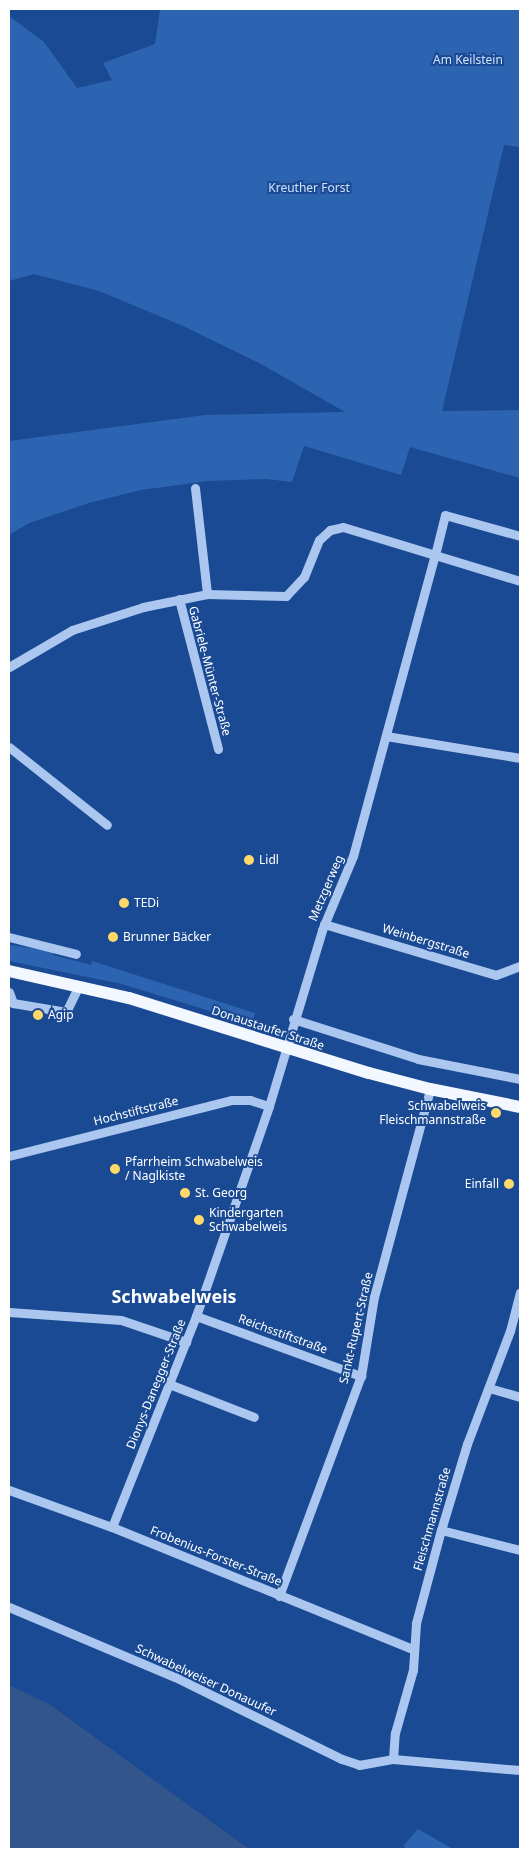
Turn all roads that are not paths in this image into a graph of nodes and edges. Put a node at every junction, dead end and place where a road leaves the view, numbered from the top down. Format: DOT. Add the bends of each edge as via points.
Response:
graph roads {
  1 [pos="195,488"];
  2 [pos="520,536"];
  3 [pos="435,556"];
  4 [pos="520,581"];
  5 [pos="208,594"];
  6 [pos="179,599"];
  7 [pos="9,667"];
  8 [pos="386,736"];
  9 [pos="9,747"];
  10 [pos="218,749"];
  11 [pos="520,758"];
  12 [pos="107,825"];
  13 [pos="324,924"];
  14 [pos="9,937"];
  15 [pos="76,954"];
  16 [pos="520,966"];
  17 [pos="9,971"];
  18 [pos="78,985"];
  19 [pos="9,992"];
  20 [pos="293,1019"];
  21 [pos="286,1049"];
  22 [pos="520,1080"];
  23 [pos="430,1089"];
  24 [pos="270,1106"];
  25 [pos="520,1107"];
  26 [pos="9,1156"];
  27 [pos="520,1292"];
  28 [pos="9,1312"];
  29 [pos="196,1316"];
  30 [pos="186,1342"];
  31 [pos="360,1376"];
  32 [pos="169,1384"];
  33 [pos="489,1388"];
  34 [pos="520,1397"];
  35 [pos="254,1417"];
  36 [pos="9,1490"];
  37 [pos="112,1527"];
  38 [pos="441,1530"];
  39 [pos="520,1550"];
  40 [pos="279,1596"];
  41 [pos="9,1607"];
  42 [pos="413,1649"];
  43 [pos="393,1760"];
  44 [pos="520,1770"];
  1 -- 5 [label="street"];
  2 -- 3 [label="street, Metzgerweg" via="445,515"];
  3 -- 4 [label="street"];
  3 -- 5 [label="street" via="343,527 330,530 319,540 304,577 286,596"];
  3 -- 8 [label="street, Metzgerweg"];
  5 -- 6 [label="street"];
  6 -- 7 [label="street" via="143,606 72,630"];
  6 -- 10 [label="street, Gabriele-Münter-Straße"];
  8 -- 11 [label="street"];
  8 -- 13 [label="street, Metzgerweg" via="353,856"];
  9 -- 12 [label="street"];
  13 -- 16 [label="street, Weinbergstraße" via="496,975"];
  13 -- 20 [label="street, Metzgerweg"];
  14 -- 15 [label="street"];
  17 -- 18 [label="main road, Donaustaufer Straße"];
  18 -- 19 [label="street" via="66,1012 13,1003"];
  18 -- 21 [label="main road, Donaustaufer Straße" via="179,1013"];
  20 -- 21 [label="street, Metzgerweg"];
  20 -- 22 [label="street, Donaustaufer Straße" via="418,1059"];
  21 -- 23 [label="main road, Donaustaufer Straße"];
  21 -- 24 [label="street, Dionys-Danegger-Straße"];
  23 -- 25 [label="main road, Donaustaufer Straße"];
  23 -- 31 [label="street, Sankt-Rupert-Straße" via="374,1297"];
  24 -- 26 [label="street, Hochstiftstraße" via="250,1100 232,1100"];
  24 -- 29 [label="street, Dionys-Danegger-Straße"];
  27 -- 33 [label="street, Fleischmannstraße"];
  28 -- 30 [label="street" via="121,1320"];
  29 -- 30 [label="street, Dionys-Danegger-Straße"];
  29 -- 31 [label="street, Reichsstiftstraße"];
  30 -- 32 [label="street, Dionys-Danegger-Straße"];
  31 -- 40 [label="street, Sankt-Rupert-Straße"];
  32 -- 35 [label="street"];
  32 -- 37 [label="street, Dionys-Danegger-Straße"];
  33 -- 34 [label="street"];
  33 -- 38 [label="street, Fleischmannstraße" via="467,1444"];
  36 -- 37 [label="street, Frobenius-Forster-Straße"];
  37 -- 40 [label="street, Frobenius-Forster-Straße"];
  38 -- 39 [label="street"];
  38 -- 42 [label="street, Fleischmannstraße" via="416,1623"];
  40 -- 42 [label="street, Frobenius-Forster-Straße"];
  41 -- 43 [label="street, Schwabelweiser Donauufer" via="175,1677 342,1759 359,1765"];
  42 -- 43 [label="street, Fleischmannstraße" via="410,1687 395,1733"];
  43 -- 44 [label="street, Schwabelweiser Donauufer"];
}
